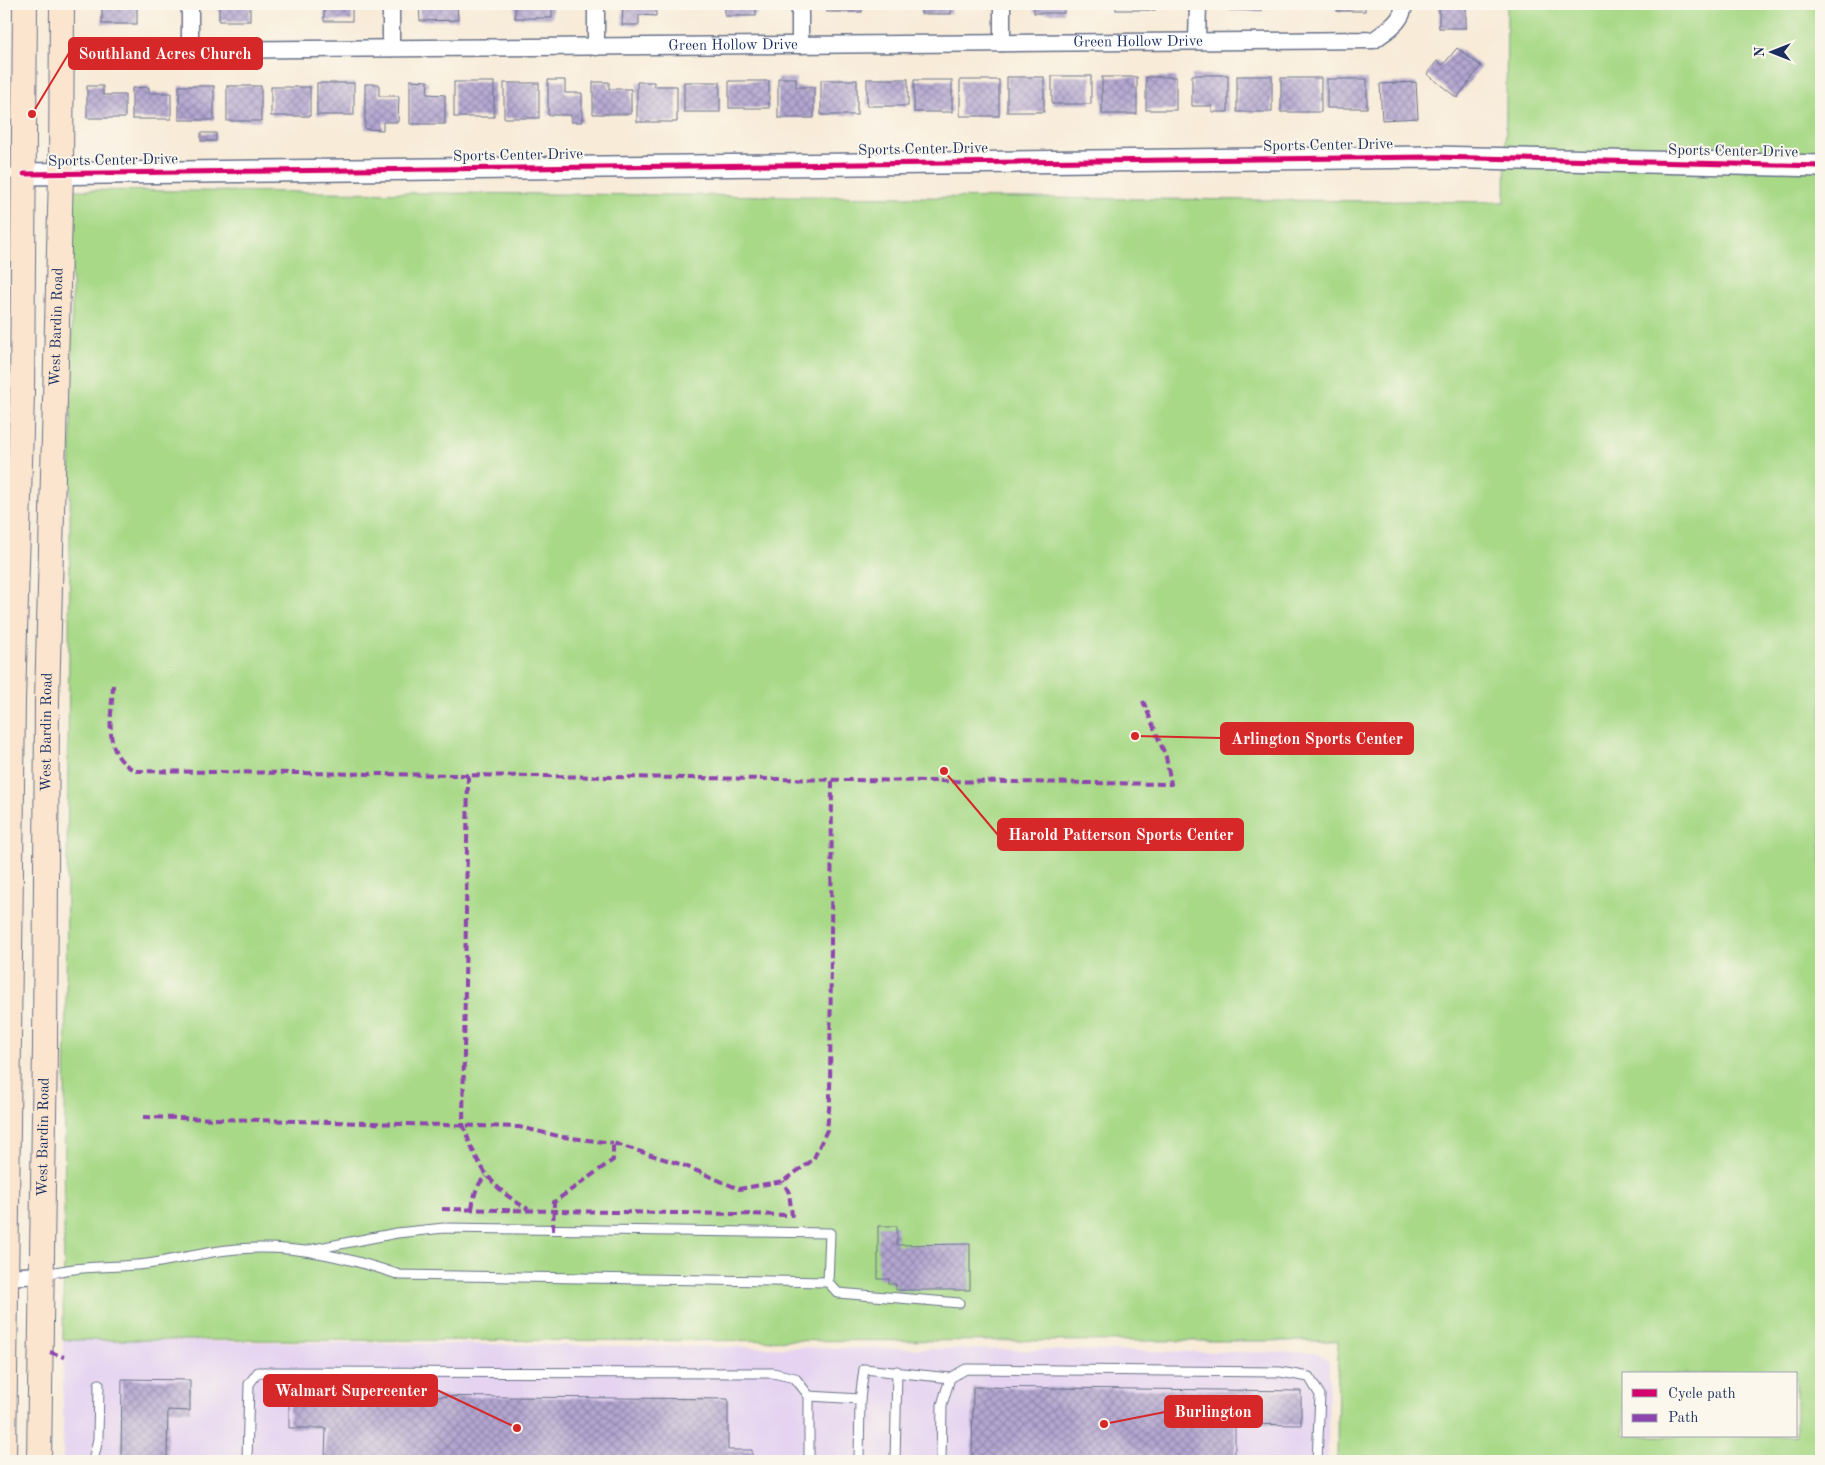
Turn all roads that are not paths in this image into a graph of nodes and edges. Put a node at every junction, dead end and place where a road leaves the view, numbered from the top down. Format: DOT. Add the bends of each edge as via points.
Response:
graph roads {
  1 [pos="25,4"];
  2 [pos="62,4"];
  3 [pos="190,4"];
  4 [pos="391,4"];
  5 [pos="596,4"];
  6 [pos="800,4"];
  7 [pos="1002,4"];
  8 [pos="1198,4"];
  9 [pos="1404,4"];
  10 [pos="1197,41"];
  11 [pos="1002,43"];
  12 [pos="800,45"];
  13 [pos="596,47"];
  14 [pos="391,48"];
  15 [pos="190,50"];
  16 [pos="62,51"];
  17 [pos="1821,166"];
  18 [pos="14,174"];
  19 [pos="61,174"];
  20 [pos="47,700"];
  21 [pos="8,702"];
  22 [pos="309,1250"];
  23 [pos="42,1275"];
  24 [pos="6,1276"];
  25 [pos="828,1282"];
  26 [pos="958,1303"];
  27 [pos="897,1371"];
  28 [pos="950,1378"];
  29 [pos="99,1384"];
  30 [pos="810,1396"];
  31 [pos="860,1399"];
  32 [pos="4,1451"];
  33 [pos="39,1461"];
  34 [pos="93,1461"];
  35 [pos="247,1461"];
  36 [pos="809,1461"];
  37 [pos="859,1461"];
  38 [pos="895,1461"];
  39 [pos="941,1461"];
  40 [pos="1317,1461"];
  1 -- 18 [label="main road"];
  2 -- 16 [label="main road, West Bardin Road"];
  3 -- 15 [label="street"];
  4 -- 14 [label="street"];
  5 -- 13 [label="street"];
  6 -- 12 [label="street"];
  7 -- 11 [label="street"];
  8 -- 10 [label="street"];
  9 -- 10 [label="street, Green Hollow Drive" via="1398,20 1374,40"];
  10 -- 11 [label="street, Green Hollow Drive"];
  11 -- 12 [label="street, Green Hollow Drive"];
  12 -- 13 [label="street, Green Hollow Drive"];
  13 -- 14 [label="street, Green Hollow Drive"];
  14 -- 15 [label="street, Green Hollow Drive"];
  15 -- 16 [label="street, Green Hollow Drive"];
  16 -- 19 [label="main road, West Bardin Road"];
  17 -- 19 [label="street, Sports Center Drive" via="1431,158"];
  18 -- 19 [label="street, Sports Center Drive"];
  18 -- 21 [label="main road" via="22,395"];
  19 -- 20 [label="main road, West Bardin Road"];
  20 -- 21 [label="main road"];
  20 -- 23 [label="main road, West Bardin Road"];
  21 -- 24 [label="main road"];
  22 -- 23 [label="lane" via="237,1249 146,1264 63,1269"];
  22 -- 25 [label="lane" via="353,1259 400,1275"];
  22 -- 25 [label="lane" via="397,1233 444,1228 830,1233"];
  23 -- 24 [label="street"];
  23 -- 33 [label="main road, West Bardin Road"];
  24 -- 32 [label="main road"];
  25 -- 26 [label="lane" via="838,1293"];
  27 -- 28 [label="lane"];
  27 -- 31 [label="lane" via="864,1369"];
  27 -- 38 [label="lane"];
  28 -- 39 [label="lane" via="942,1404"];
  28 -- 40 [label="lane" via="966,1369 1280,1372 1309,1377 1320,1395"];
  29 -- 34 [label="lane" via="98,1439"];
  30 -- 31 [label="lane"];
  30 -- 35 [label="lane" via="795,1378 773,1373 258,1372 249,1384"];
  30 -- 36 [label="lane"];
  31 -- 37 [label="lane"];
}
